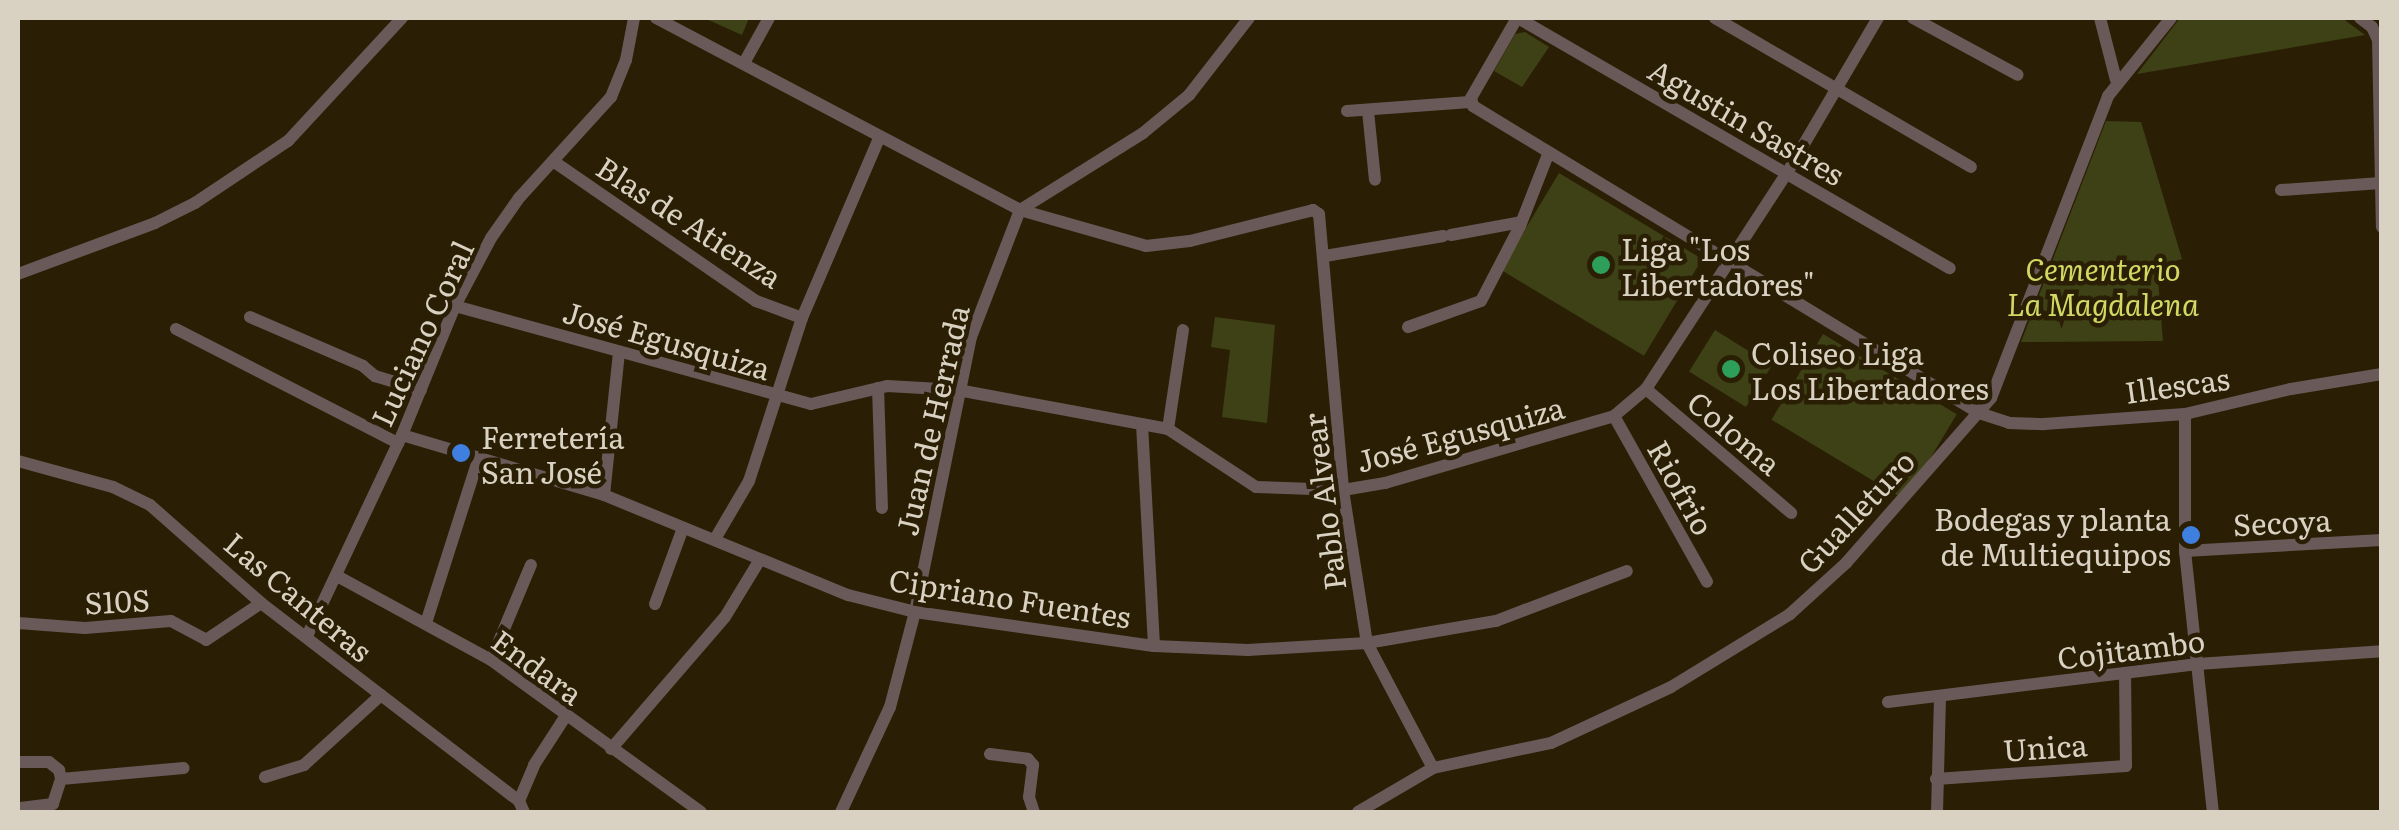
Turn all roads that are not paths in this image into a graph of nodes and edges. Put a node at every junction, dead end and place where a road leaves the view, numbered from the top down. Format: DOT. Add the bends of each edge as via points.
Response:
graph roads {
  1 [pos="402,18"];
  2 [pos="634,18"];
  3 [pos="656,18"];
  4 [pos="770,18"];
  5 [pos="1249,18"];
  6 [pos="1518,18"];
  7 [pos="1715,18"];
  8 [pos="1878,18"];
  9 [pos="1913,18"];
  10 [pos="2100,18"];
  11 [pos="2170,18"];
  12 [pos="2360,18"];
  13 [pos="744,63"];
  14 [pos="2018,75"];
  15 [pos="2116,80"];
  16 [pos="1837,88"];
  17 [pos="1472,104"];
  18 [pos="1347,112"];
  19 [pos="1368,112"];
  20 [pos="879,138"];
  21 [pos="1549,152"];
  22 [pos="553,160"];
  23 [pos="1971,167"];
  24 [pos="1787,173"];
  25 [pos="1375,180"];
  26 [pos="2381,183"];
  27 [pos="2281,190"];
  28 [pos="1020,210"];
  29 [pos="1521,222"];
  30 [pos="2382,227"];
  31 [pos="1325,256"];
  32 [pos="1730,261"];
  33 [pos="1950,268"];
  34 [pos="18,274"];
  35 [pos="455,306"];
  36 [pos="250,317"];
  37 [pos="802,318"];
  38 [pos="1408,327"];
  39 [pos="176,328"];
  40 [pos="1182,330"];
  41 [pos="619,352"];
  42 [pos="2382,374"];
  43 [pos="878,388"];
  44 [pos="1646,389"];
  45 [pos="421,390"];
  46 [pos="958,390"];
  47 [pos="775,395"];
  48 [pos="1979,413"];
  49 [pos="2185,414"];
  50 [pos="1614,416"];
  51 [pos="1142,424"];
  52 [pos="1168,429"];
  53 [pos="400,438"];
  54 [pos="479,457"];
  55 [pos="18,462"];
  56 [pos="1343,490"];
  57 [pos="604,494"];
  58 [pos="882,508"];
  59 [pos="1791,513"];
  60 [pos="683,528"];
  61 [pos="716,539"];
  62 [pos="2382,540"];
  63 [pos="2185,552"];
  64 [pos="759,561"];
  65 [pos="531,565"];
  66 [pos="1627,571"];
  67 [pos="337,576"];
  68 [pos="1707,582"];
  69 [pos="262,603"];
  70 [pos="656,604"];
  71 [pos="915,612"];
  72 [pos="426,623"];
  73 [pos="18,624"];
  74 [pos="307,636"];
  75 [pos="1367,643"];
  76 [pos="1154,646"];
  77 [pos="2382,651"];
  78 [pos="491,660"];
  79 [pos="2198,664"];
  80 [pos="2124,675"];
  81 [pos="381,696"];
  82 [pos="1940,698"];
  83 [pos="1888,702"];
  84 [pos="565,717"];
  85 [pos="611,749"];
  86 [pos="990,754"];
  87 [pos="18,762"];
  88 [pos="184,768"];
  89 [pos="1433,768"];
  90 [pos="265,776"];
  91 [pos="1936,779"];
  92 [pos="61,780"];
  93 [pos="522,807"];
  94 [pos="18,808"];
  95 [pos="702,812"];
  96 [pos="840,812"];
  97 [pos="1034,812"];
  98 [pos="1358,812"];
  99 [pos="1937,812"];
  100 [pos="2214,812"];
  1 -- 34 [label="street" via="288,141 155,223"];
  2 -- 22 [label="street, Luciano Coral" via="611,97"];
  3 -- 13 [label="street"];
  4 -- 13 [label="street"];
  5 -- 28 [label="street" via="1189,96"];
  6 -- 17 [label="street"];
  6 -- 24 [label="street, Agustin Sastres"];
  7 -- 16 [label="street"];
  8 -- 16 [label="street, José Egusquiza"];
  9 -- 14 [label="street"];
  10 -- 15 [label="street"];
  11 -- 15 [label="street, Gualleturo"];
  12 -- 26 [label="street" via="2378,40"];
  13 -- 20 [label="street"];
  15 -- 48 [label="street, Gualleturo" via="1991,398"];
  16 -- 23 [label="street"];
  16 -- 24 [label="street, José Egusquiza"];
  17 -- 19 [label="street"];
  17 -- 21 [label="street, Illescas"];
  18 -- 19 [label="street"];
  19 -- 25 [label="street"];
  20 -- 28 [label="street"];
  20 -- 37 [label="street"];
  21 -- 29 [label="street"];
  21 -- 32 [label="street, Illescas"];
  22 -- 35 [label="street, Luciano Coral" via="491,238"];
  22 -- 37 [label="street, Blas de Atienza" via="756,301"];
  24 -- 32 [label="street, José Egusquiza"];
  24 -- 33 [label="street, Agustin Sastres"];
  26 -- 27 [label="street"];
  26 -- 30 [label="street"];
  28 -- 31 [label="street, Pablo Alvear" via="1146,246 1313,210"];
  28 -- 46 [label="street, Juan de Herrada"];
  29 -- 31 [label="street"];
  29 -- 38 [label="street" via="1481,302"];
  31 -- 56 [label="street, Pablo Alvear"];
  32 -- 44 [label="street, José Egusquiza"];
  32 -- 48 [label="street, Illescas"];
  35 -- 41 [label="street, José Egusquiza"];
  35 -- 45 [label="street, Luciano Coral"];
  36 -- 45 [label="street"];
  37 -- 47 [label="street"];
  39 -- 53 [label="street, Cipriano Fuentes"];
  40 -- 52 [label="street"];
  41 -- 47 [label="street, José Egusquiza"];
  41 -- 57 [label="street"];
  42 -- 49 [label="street, Illescas"];
  43 -- 46 [label="street, José Egusquiza"];
  43 -- 47 [label="street, José Egusquiza" via="816,404"];
  43 -- 58 [label="street"];
  44 -- 50 [label="street, José Egusquiza"];
  44 -- 59 [label="street, Coloma"];
  45 -- 53 [label="street, Luciano Coral"];
  46 -- 51 [label="street, José Egusquiza"];
  46 -- 71 [label="street, Juan de Herrada"];
  47 -- 61 [label="street" via="749,481"];
  48 -- 49 [label="street, Illescas" via="2044,424"];
  48 -- 89 [label="street, Gualleturo" via="1846,563 1790,614 1590,728"];
  49 -- 63 [label="street"];
  50 -- 56 [label="street, José Egusquiza"];
  50 -- 68 [label="street, Riofrio"];
  51 -- 52 [label="street, José Egusquiza"];
  51 -- 76 [label="street"];
  52 -- 56 [label="street, José Egusquiza" via="1246,485"];
  53 -- 54 [label="street, Cipriano Fuentes"];
  53 -- 67 [label="street, Luciano Coral"];
  54 -- 57 [label="street, Cipriano Fuentes"];
  54 -- 72 [label="street"];
  55 -- 69 [label="street, Las Canteras" via="114,487 150,505"];
  56 -- 75 [label="street, Pablo Alvear"];
  57 -- 60 [label="street, Cipriano Fuentes"];
  60 -- 61 [label="street, Cipriano Fuentes"];
  60 -- 70 [label="street"];
  61 -- 64 [label="street, Cipriano Fuentes"];
  62 -- 63 [label="street, Secoya"];
  63 -- 79 [label="street"];
  64 -- 71 [label="street, Cipriano Fuentes"];
  64 -- 85 [label="street" via="725,617"];
  65 -- 78 [label="street"];
  66 -- 75 [label="street, Cipriano Fuentes" via="1496,621"];
  67 -- 72 [label="street, Endara"];
  67 -- 74 [label="street, Luciano Coral"];
  69 -- 73 [label="street, S10S" via="206,640 171,621 84,628"];
  69 -- 74 [label="street, Las Canteras"];
  71 -- 76 [label="street, Cipriano Fuentes"];
  71 -- 96 [label="street, Juan de Herrada" via="890,707"];
  72 -- 78 [label="street, Endara"];
  74 -- 81 [label="street, Las Canteras"];
  75 -- 76 [label="street, Cipriano Fuentes" via="1248,650"];
  75 -- 89 [label="street, Pablo Alvear"];
  77 -- 79 [label="street, Cojitambo"];
  78 -- 84 [label="street, Endara"];
  79 -- 80 [label="street, Cojitambo"];
  79 -- 100 [label="street"];
  80 -- 82 [label="street, Cojitambo"];
  80 -- 91 [label="street, Unica" via="2126,766"];
  81 -- 90 [label="street" via="304,765"];
  81 -- 93 [label="street, Las Canteras"];
  82 -- 83 [label="street, Cojitambo"];
  82 -- 91 [label="street"];
  84 -- 85 [label="street, Endara"];
  84 -- 93 [label="street" via="534,765"];
  85 -- 95 [label="street, Endara"];
  86 -- 97 [label="street" via="1034,766"];
  87 -- 92 [label="street" via="49,762"];
  88 -- 92 [label="street"];
  89 -- 98 [label="street, Gualleturo"];
  91 -- 99 [label="street"];
  92 -- 94 [label="street" via="53,804"];
}
